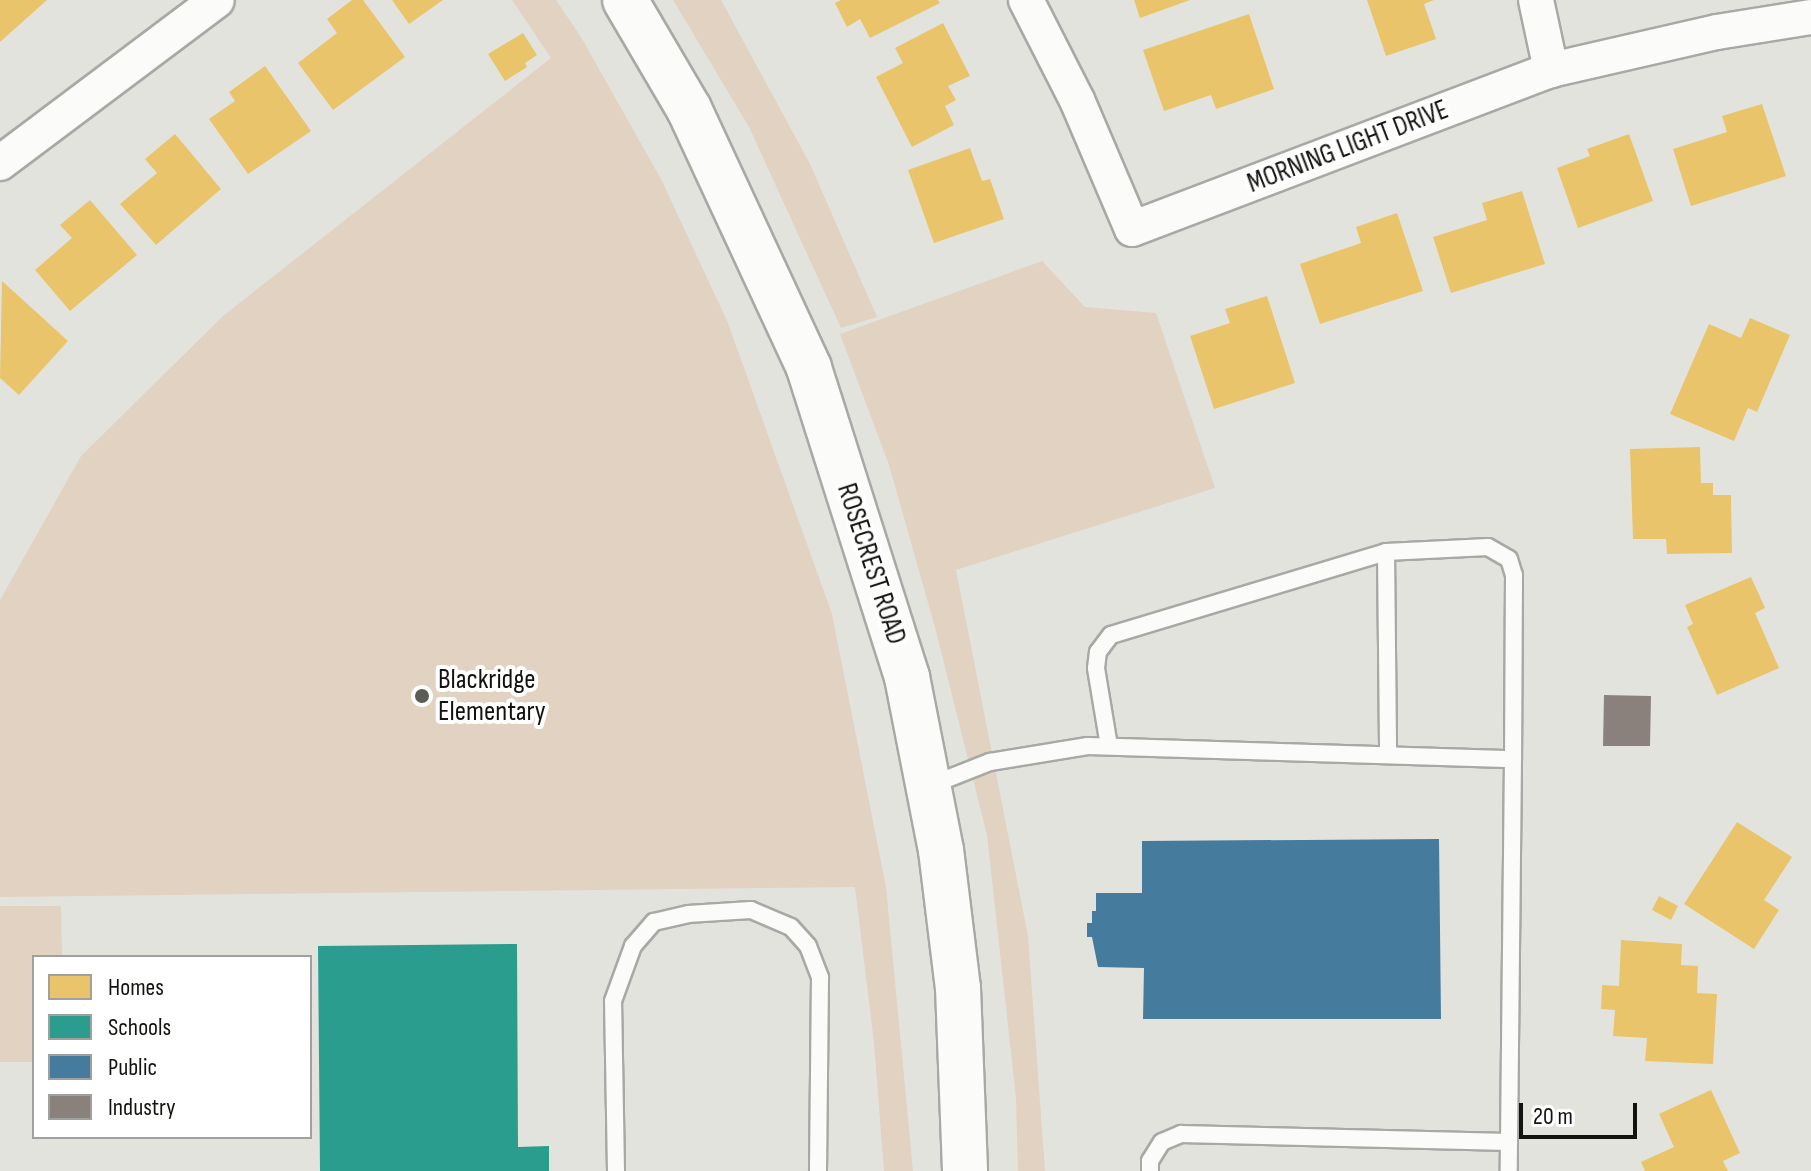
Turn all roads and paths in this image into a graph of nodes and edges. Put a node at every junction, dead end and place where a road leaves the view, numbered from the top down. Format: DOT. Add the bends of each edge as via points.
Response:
graph roads {
  1 [pos="217,0"];
  2 [pos="625,0"];
  3 [pos="1026,0"];
  4 [pos="1536,0"];
  5 [pos="1811,17"];
  6 [pos="1551,70"];
  7 [pos="0,163"];
  8 [pos="1386,552"];
  9 [pos="1109,746"];
  10 [pos="1388,755"];
  11 [pos="1513,759"];
  12 [pos="928,786"];
  13 [pos="1509,1142"];
  14 [pos="616,1171"];
  15 [pos="818,1171"];
  16 [pos="965,1171"];
  17 [pos="1150,1171"];
  18 [pos="1509,1171"];
  1 -- 7 [label="street"];
  2 -- 12 [label="main road, ROSECREST ROAD" via="689,109 809,368 907,677"];
  3 -- 6 [label="street, MORNING LIGHT DRIVE" via="1077,100 1132,229"];
  4 -- 6 [label="street"];
  5 -- 6 [label="street, MORNING LIGHT DRIVE" via="1717,32"];
  8 -- 9 [label="lane" via="1111,635 1098,652 1096,668"];
  8 -- 10 [label="lane"];
  8 -- 11 [label="lane" via="1488,547 1509,559 1514,575"];
  9 -- 10 [label="lane"];
  9 -- 12 [label="lane" via="990,762"];
  10 -- 11 [label="lane"];
  11 -- 13 [label="lane"];
  12 -- 16 [label="main road, ROSECREST ROAD" via="958,988"];
  13 -- 17 [label="lane" via="1181,1134 1162,1142"];
  13 -- 18 [label="lane"];
  14 -- 15 [label="lane" via="613,1001 633,946 654,922 751,910 791,927 808,946 820,978"];
}
